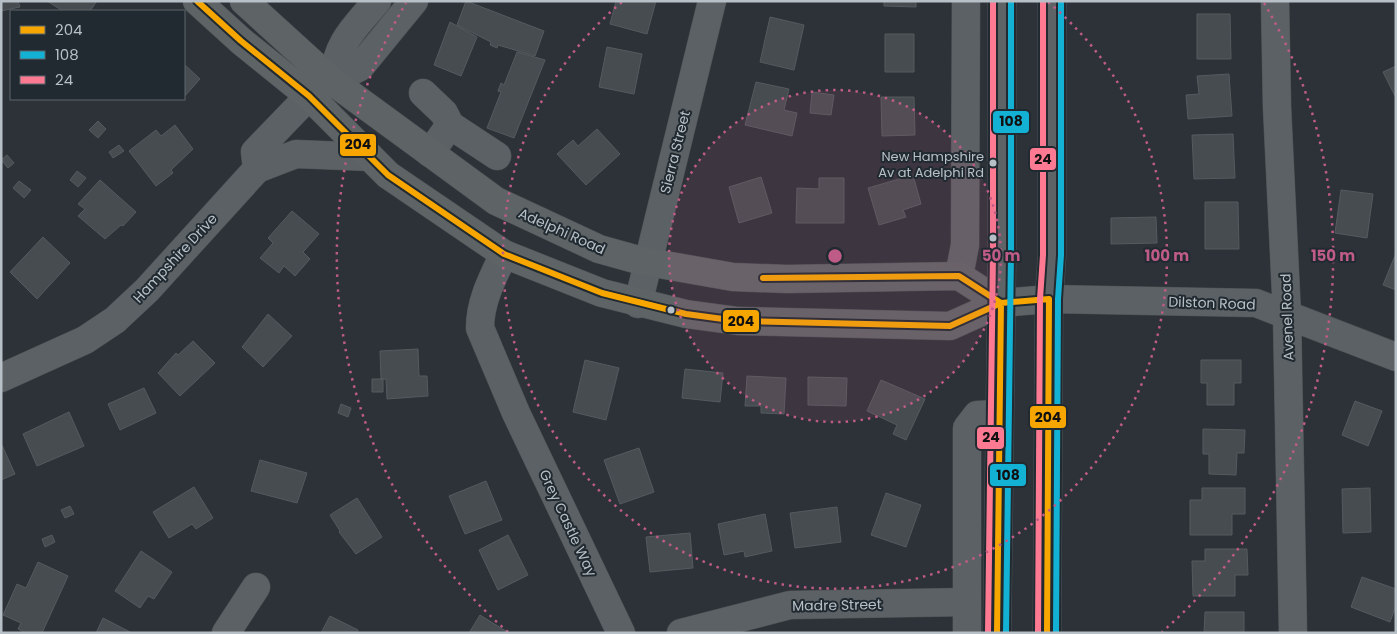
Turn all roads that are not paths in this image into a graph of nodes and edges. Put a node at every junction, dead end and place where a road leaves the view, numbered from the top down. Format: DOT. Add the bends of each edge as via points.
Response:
graph roads {
  1 [pos="197,1"];
  2 [pos="244,1"];
  3 [pos="376,1"];
  4 [pos="414,1"];
  5 [pos="712,1"];
  6 [pos="966,1"];
  7 [pos="1002,1"];
  8 [pos="1052,1"];
  9 [pos="1275,1"];
  10 [pos="332,81"];
  11 [pos="422,93"];
  12 [pos="309,96"];
  13 [pos="450,125"];
  14 [pos="430,153"];
  15 [pos="496,156"];
  16 [pos="370,157"];
  17 [pos="257,169"];
  18 [pos="504,254"];
  19 [pos="648,262"];
  20 [pos="959,276"];
  21 [pos="1049,299"];
  22 [pos="1001,303"];
  23 [pos="638,304"];
  24 [pos="1287,315"];
  25 [pos="1396,357"];
  26 [pos="1,378"];
  27 [pos="999,414"];
  28 [pos="256,587"];
  29 [pos="967,602"];
  30 [pos="226,633"];
  31 [pos="621,633"];
  32 [pos="681,633"];
  33 [pos="967,633"];
  34 [pos="997,633"];
  35 [pos="1047,633"];
  36 [pos="1293,633"];
  1 -- 12 [label="main road"];
  2 -- 10 [label="main road, Adelphi Road"];
  3 -- 10 [label="street" via="342,42"];
  4 -- 10 [label="street" via="360,67"];
  5 -- 19 [label="street, Sierra Street"];
  6 -- 20 [label="street" via="965,245"];
  7 -- 22 [label="main road"];
  8 -- 21 [label="main road" via="1052,254"];
  9 -- 24 [label="street, Avenel Road"];
  10 -- 12 [label="street"];
  10 -- 14 [label="main road, Adelphi Road"];
  11 -- 13 [label="street" via="444,113"];
  12 -- 16 [label="main road"];
  12 -- 17 [label="street" via="255,152"];
  13 -- 14 [label="street"];
  13 -- 15 [label="street"];
  14 -- 19 [label="main road, Adelphi Road" via="496,201 599,249"];
  16 -- 17 [label="street" via="296,154"];
  16 -- 18 [label="main road" via="388,175"];
  17 -- 26 [label="street, Hampshire Drive" via="147,290 114,320 86,340"];
  18 -- 23 [label="main road" via="537,269"];
  18 -- 31 [label="street, Grey Castle Way" via="485,298 480,328 516,412"];
  19 -- 20 [label="main road, Adelphi Road" via="733,277"];
  19 -- 23 [label="street, Sierra Street"];
  20 -- 22 [label="main road"];
  21 -- 22 [label="main road"];
  21 -- 24 [label="street, Dilston Road" via="1256,303"];
  21 -- 35 [label="main road"];
  22 -- 23 [label="main road" via="950,326 738,321"];
  22 -- 27 [label="main road"];
  24 -- 25 [label="street, Dilston Road"];
  24 -- 36 [label="street, Avenel Road"];
  27 -- 29 [label="street" via="977,415 967,428"];
  27 -- 34 [label="main road"];
  28 -- 30 [label="street"];
  29 -- 32 [label="street, Madre Street" via="790,605"];
  29 -- 33 [label="street"];
}
